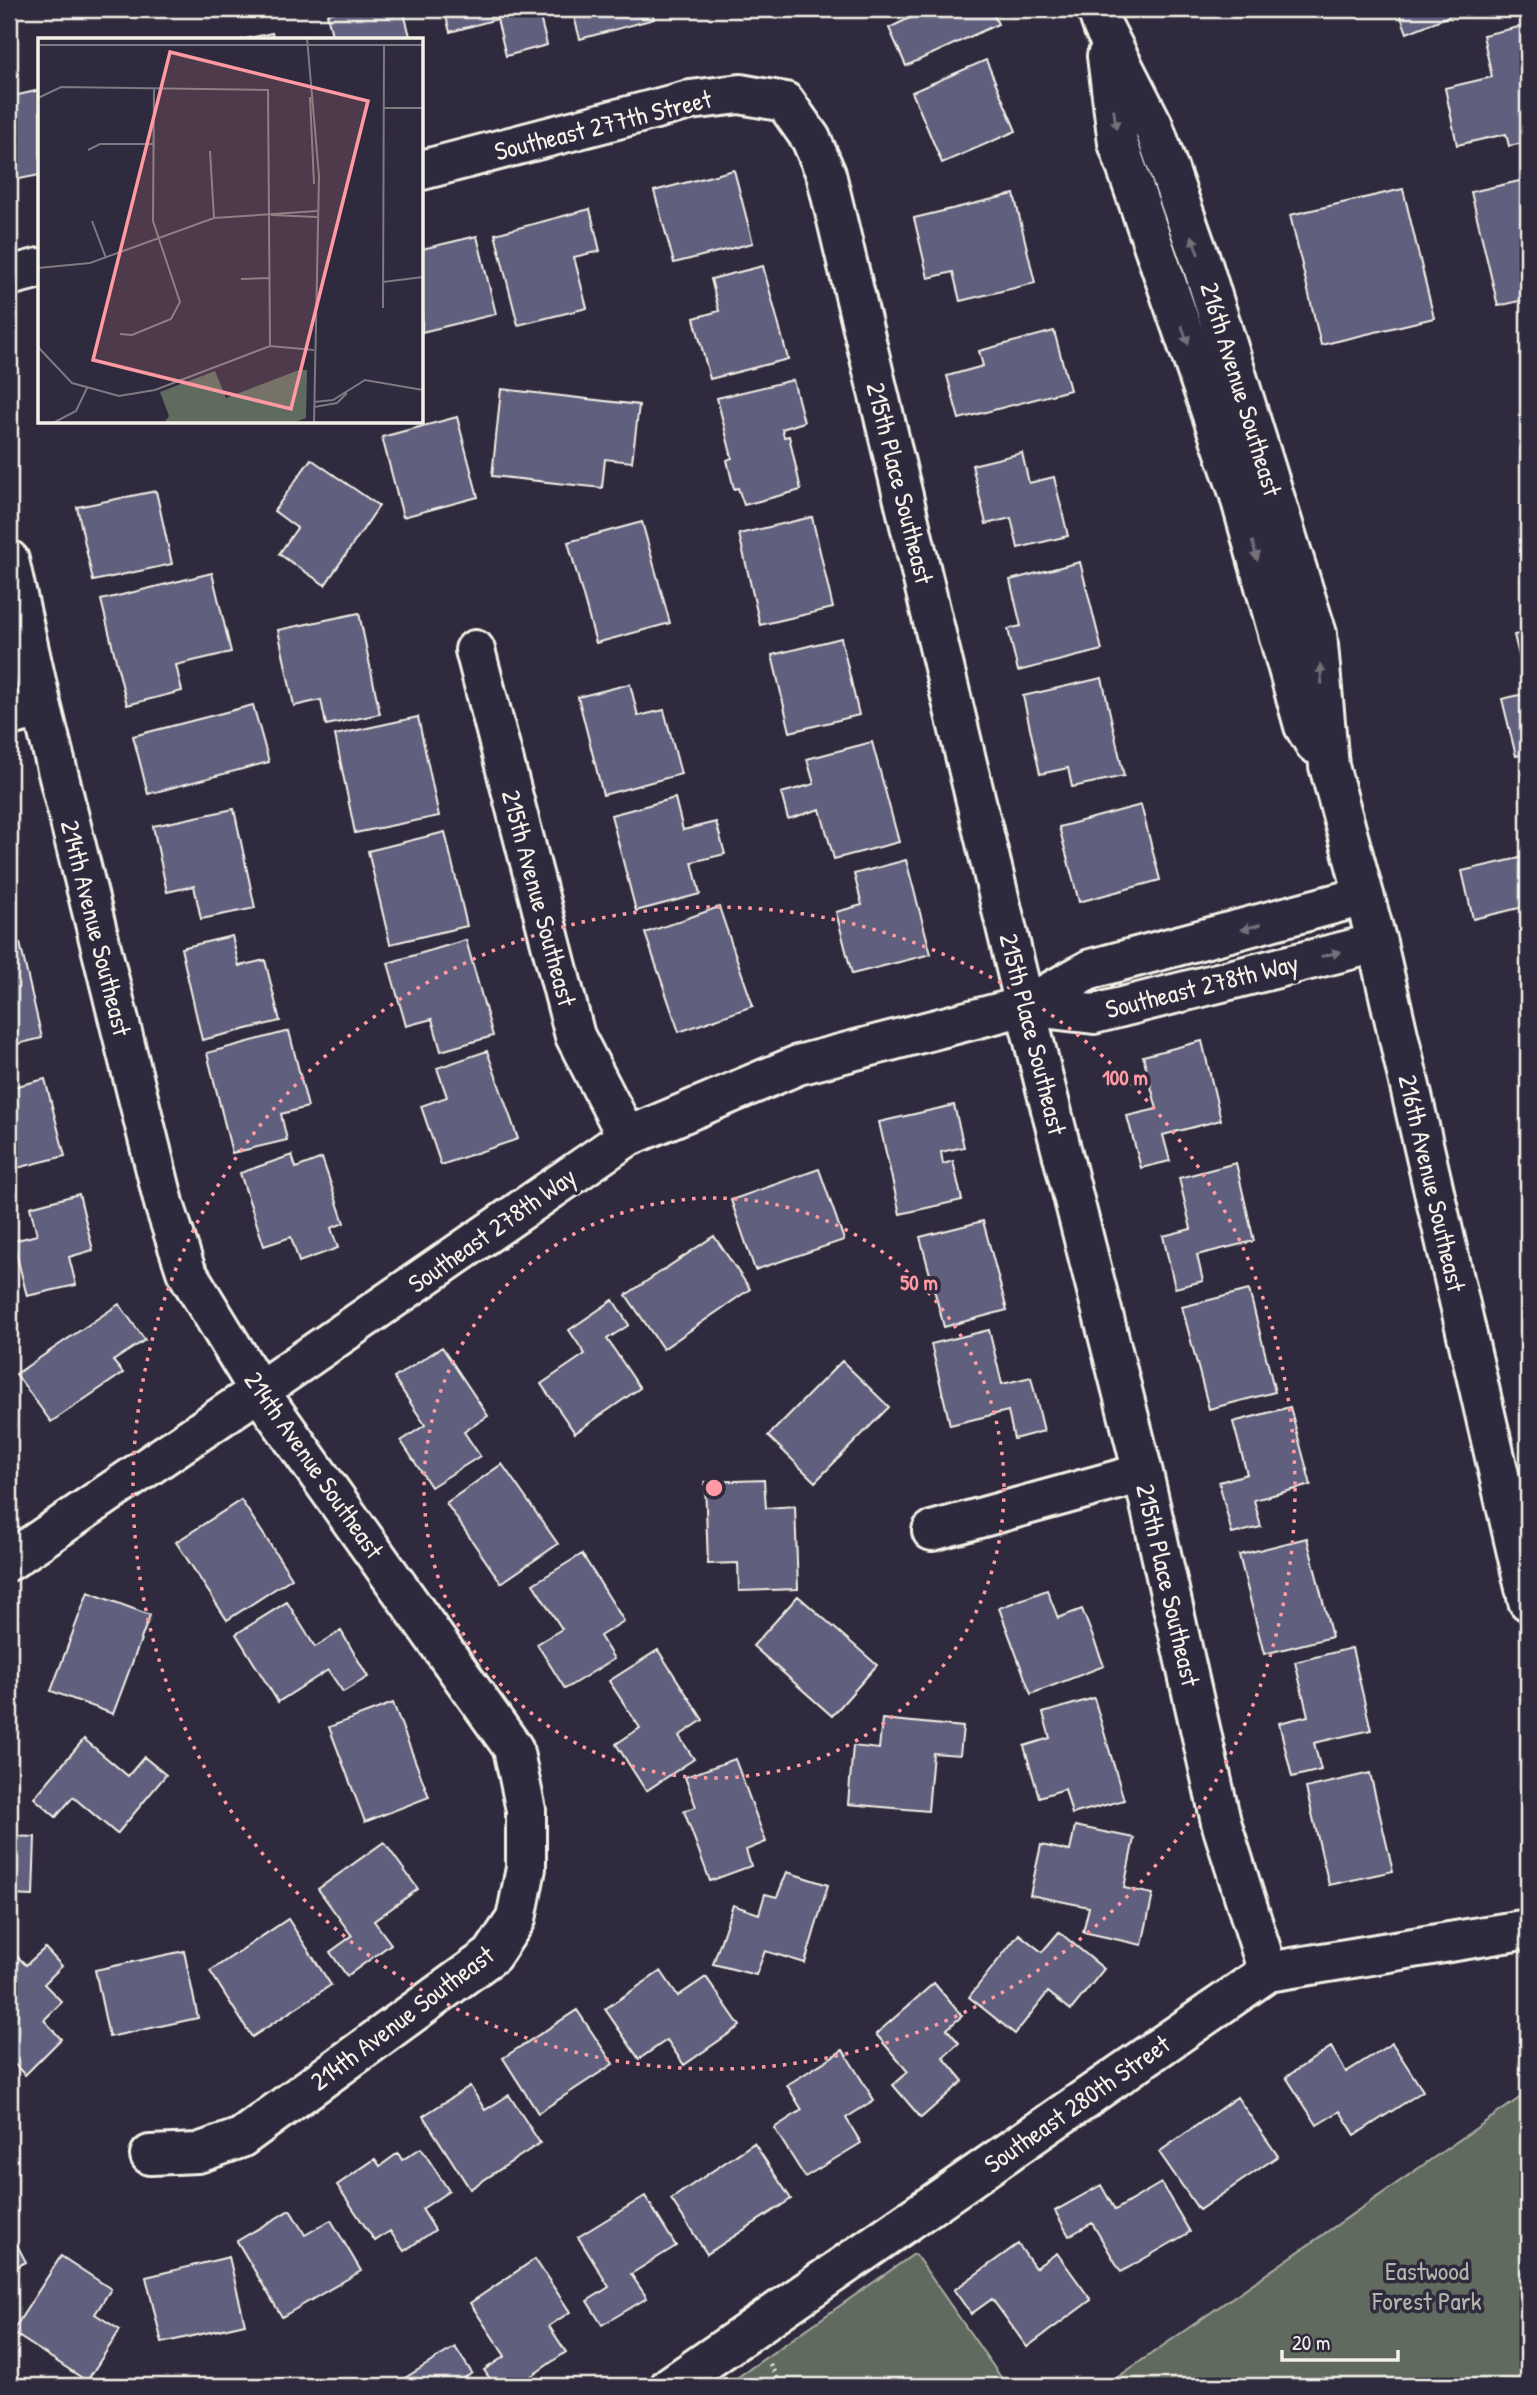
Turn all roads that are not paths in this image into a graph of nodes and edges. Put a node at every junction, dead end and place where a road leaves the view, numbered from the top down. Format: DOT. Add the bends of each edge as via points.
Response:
graph roads {
  1 [pos="1100,18"];
  2 [pos="785,102"];
  3 [pos="424,169"];
  4 [pos="38,269"];
  5 [pos="9,276"];
  6 [pos="9,560"];
  7 [pos="475,650"];
  8 [pos="26,712"];
  9 [pos="1364,896"];
  10 [pos="1377,943"];
  11 [pos="1025,1006"];
  12 [pos="626,1137"];
  13 [pos="259,1391"];
  14 [pos="1143,1473"];
  15 [pos="932,1531"];
  16 [pos="9,1561"];
  17 [pos="1528,1601"];
  18 [pos="1528,1929"];
  19 [pos="1268,1972"];
  20 [pos="150,2155"];
  21 [pos="670,2386"];
  1 -- 9 [label="street, 216th Avenue Southeast" via="1153,125 1203,267 1317,634 1329,766"];
  2 -- 3 [label="street, Southeast 277th Street" via="740,94 690,100"];
  2 -- 11 [label="street, 215th Place Southeast" via="811,139 826,174"];
  4 -- 5 [label="street"];
  6 -- 8 [label="street, 214th Avenue Southeast"];
  7 -- 12 [label="street, 215th Avenue Southeast" via="575,1036"];
  8 -- 13 [label="street, 214th Avenue Southeast" via="186,1271"];
  9 -- 10 [label="street, 216th Avenue Southeast"];
  9 -- 11 [label="street, Southeast 278th Way, one-way" via="1091,969"];
  11 -- 10 [label="street, Southeast 278th Way, one-way" via="1094,1014"];
  10 -- 17 [label="street, 216th Avenue Southeast"];
  11 -- 12 [label="street, Southeast 278th Way" via="798,1065"];
  11 -- 14 [label="street, 215th Place Southeast"];
  12 -- 13 [label="street, Southeast 278th Way"];
  13 -- 16 [label="street, Southeast 278th Way"];
  13 -- 20 [label="street, 214th Avenue Southeast" via="513,1748 526,1810 526,1868 516,1919 492,1955 241,2138 198,2153"];
  14 -- 15 [label="street"];
  14 -- 19 [label="street, 215th Place Southeast" via="1221,1822"];
  18 -- 19 [label="street, Southeast 280th Street"];
  19 -- 21 [label="street, Southeast 280th Street"];
}
